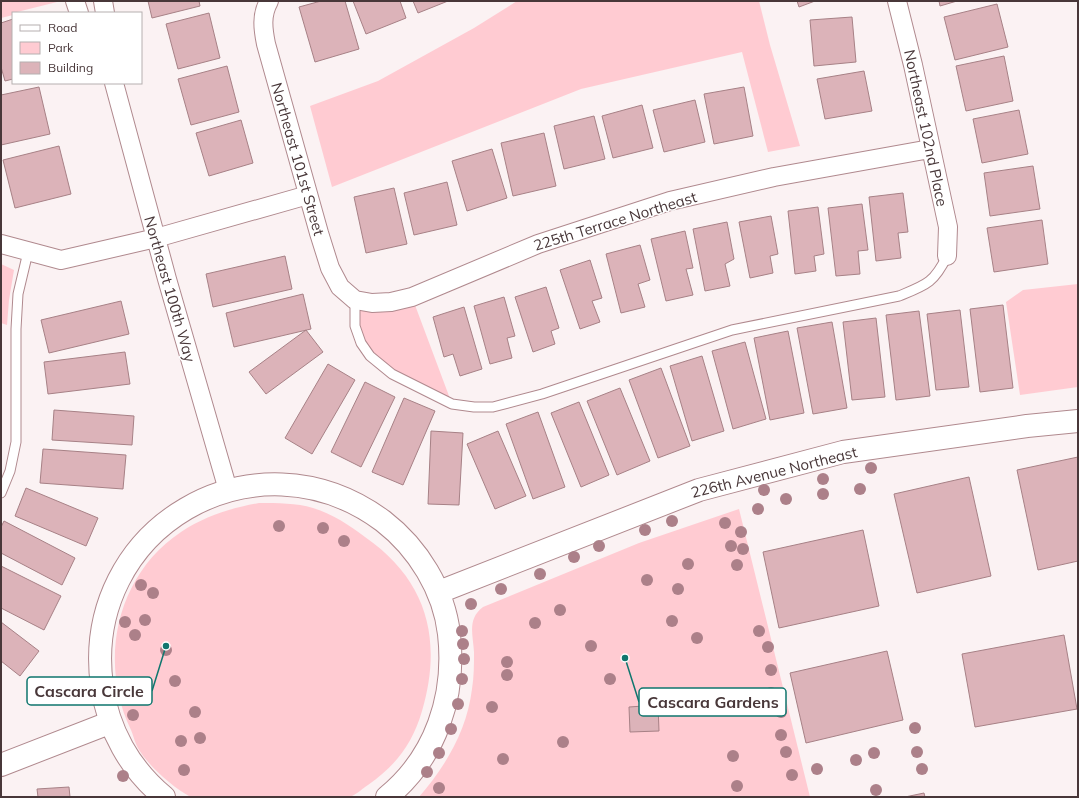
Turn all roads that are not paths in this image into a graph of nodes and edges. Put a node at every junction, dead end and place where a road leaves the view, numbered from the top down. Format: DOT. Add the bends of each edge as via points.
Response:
graph roads {
  1 [pos="75,1"];
  2 [pos="103,1"];
  3 [pos="896,1"];
  4 [pos="267,5"];
  5 [pos="79,12"];
  6 [pos="105,12"];
  7 [pos="113,84"];
  8 [pos="930,149"];
  9 [pos="308,195"];
  10 [pos="156,238"];
  11 [pos="1,244"];
  12 [pos="28,252"];
  13 [pos="947,256"];
  14 [pos="355,300"];
  15 [pos="1078,420"];
  16 [pos="228,490"];
  17 [pos="1,493"];
  18 [pos="439,592"];
  19 [pos="110,723"];
  20 [pos="1,765"];
  21 [pos="164,797"];
  22 [pos="386,797"];
  1 -- 5 [label="street"];
  2 -- 6 [label="street"];
  3 -- 8 [label="street, Northeast 102nd Place" via="913,65"];
  4 -- 9 [label="street, Northeast 101st Street" via="263,28 266,44"];
  7 -- 10 [label="street, Northeast 100th Way"];
  8 -- 13 [label="street, Northeast 102nd Place" via="948,227"];
  8 -- 14 [label="street, 225th Terrace Northeast" via="774,177 670,201 538,244 412,297 392,302 372,303"];
  9 -- 10 [label="street"];
  9 -- 14 [label="street, Northeast 101st Street" via="330,268 340,287"];
  10 -- 12 [label="street" via="61,260"];
  10 -- 16 [label="street, Northeast 100th Way"];
  11 -- 12 [label="street"];
  12 -- 17 [label="lane" via="18,294 16,442 10,471"];
  13 -- 14 [label="lane" via="935,278 922,287 899,296 732,330 542,394 493,407 452,404 392,374 370,356 361,343 355,326"];
  15 -- 18 [label="street, 226th Avenue Northeast" via="843,452 732,480 699,490"];
  16 -- 18 [label="street" via="264,484 300,485 334,494 367,509 395,531 419,557"];
  16 -- 19 [label="street" via="196,503 167,520 143,544 124,571 109,601 101,634 99,668"];
  18 -- 22 [label="street" via="448,622 452,658 449,694 439,728 422,760 399,787"];
  19 -- 20 [label="street"];
  19 -- 21 [label="street" via="131,762"];
}
